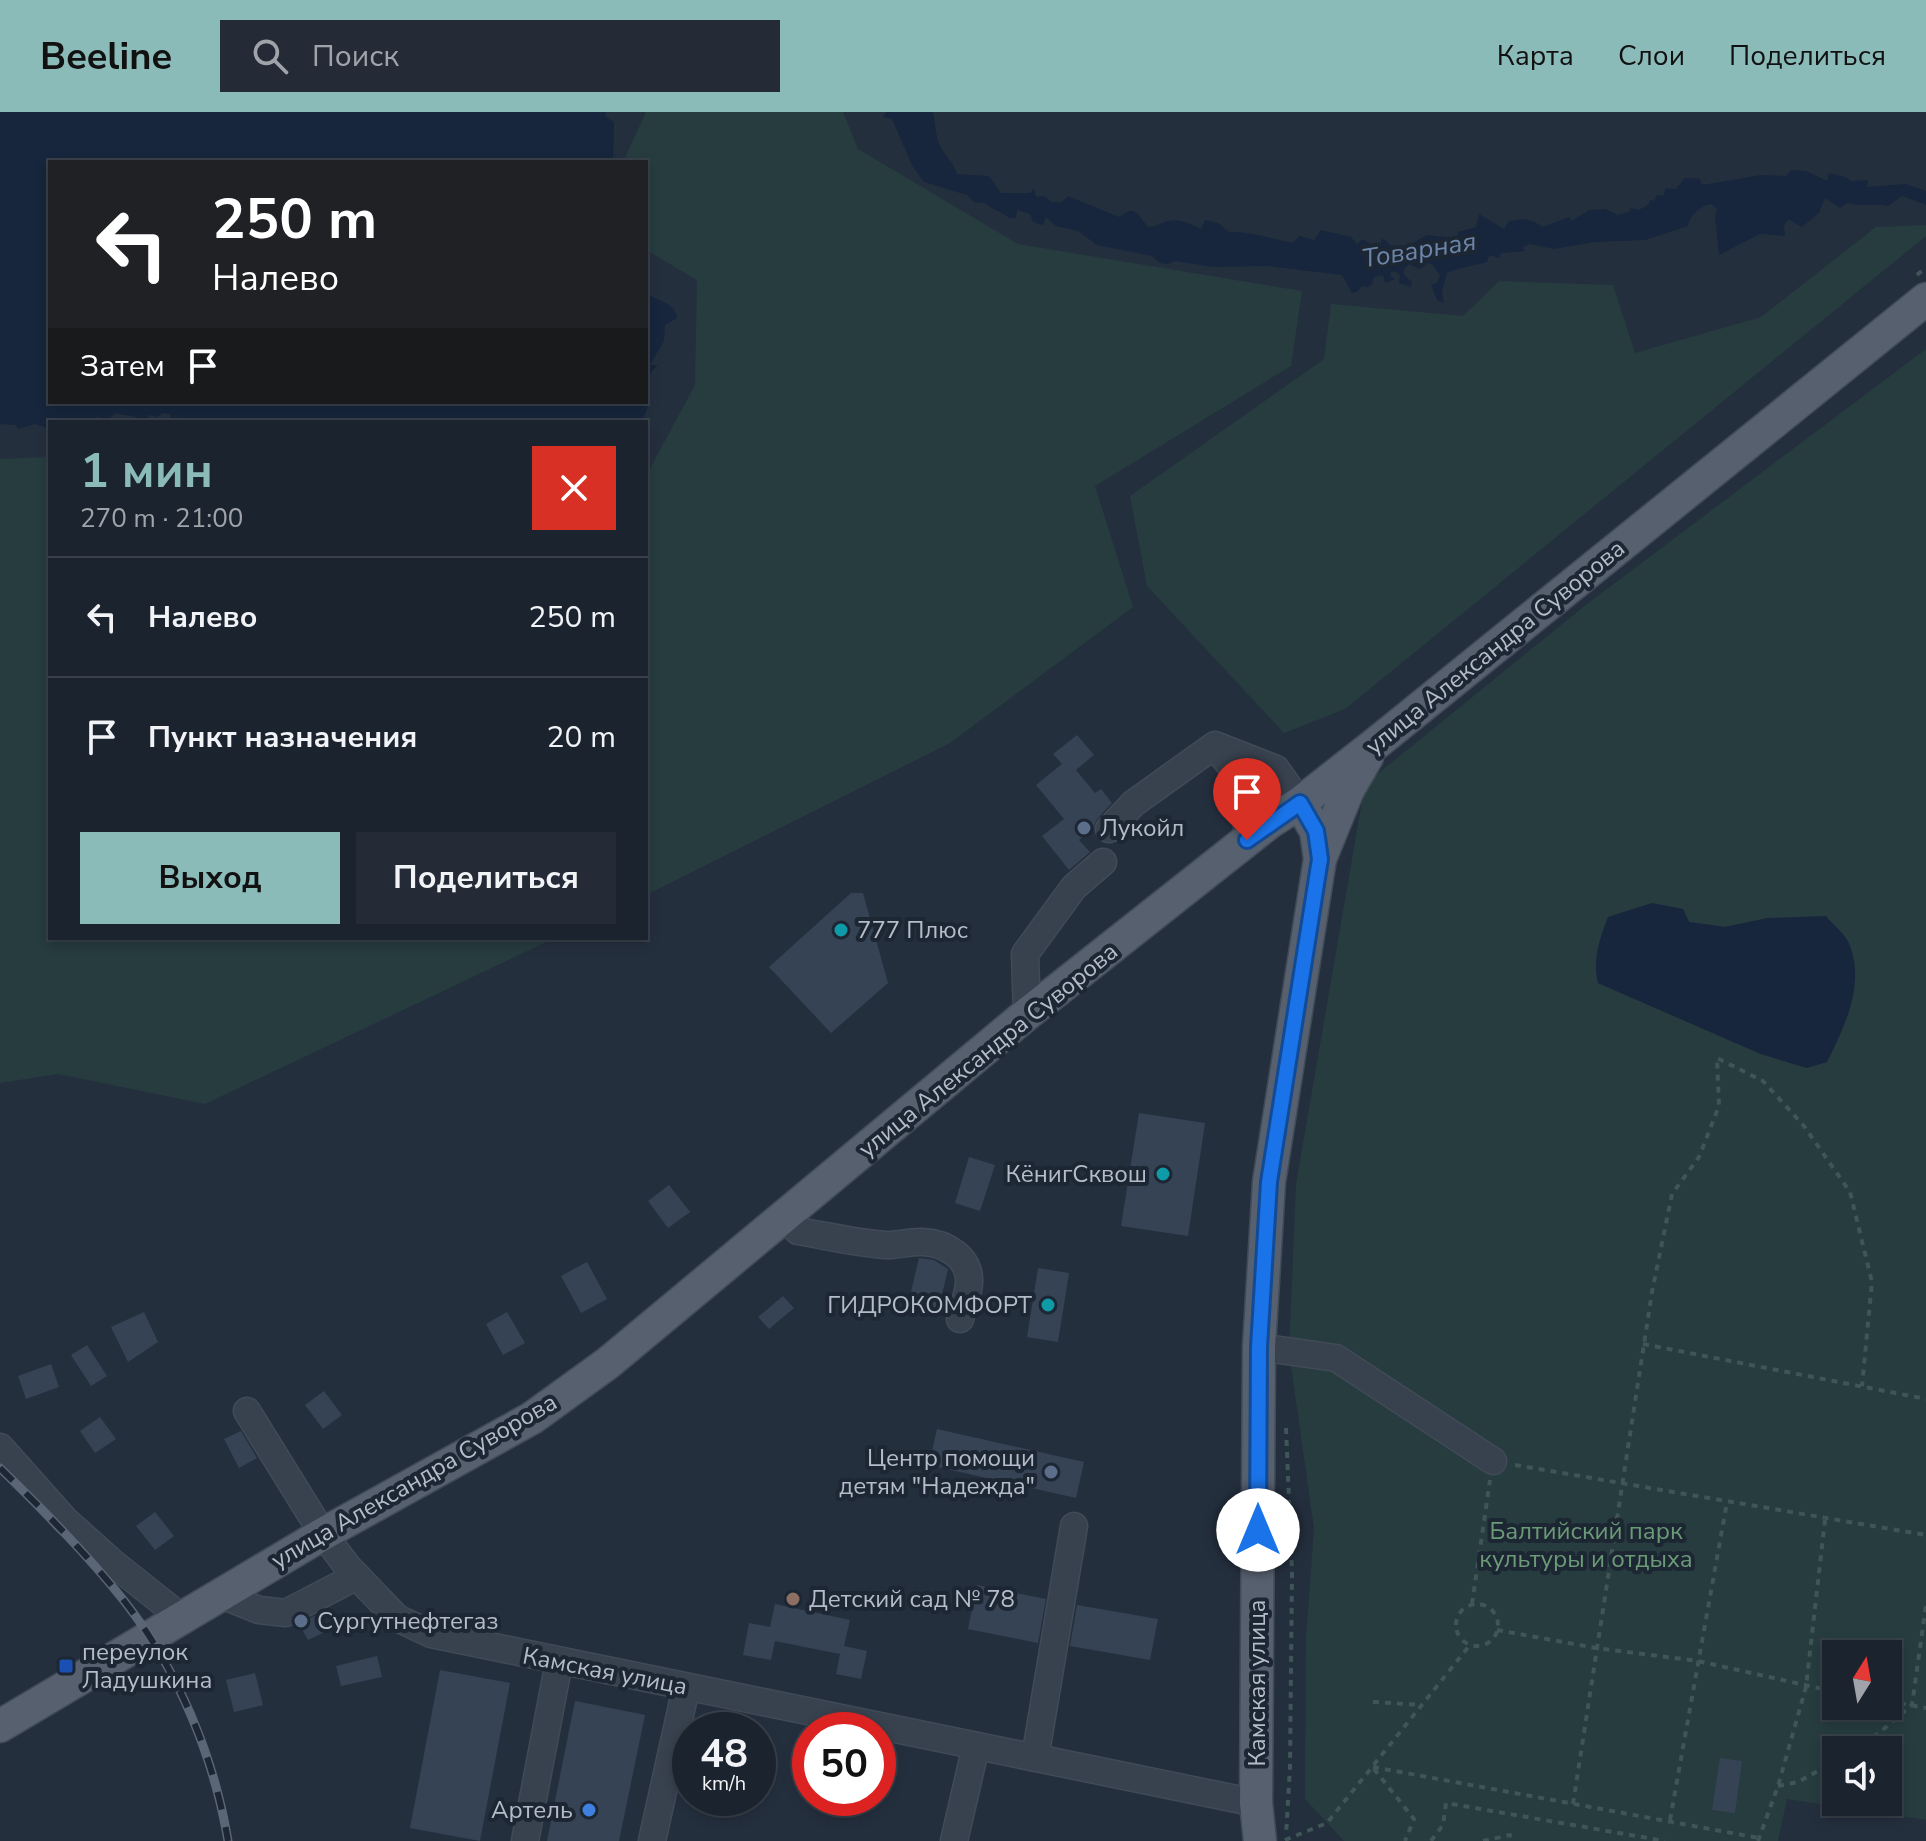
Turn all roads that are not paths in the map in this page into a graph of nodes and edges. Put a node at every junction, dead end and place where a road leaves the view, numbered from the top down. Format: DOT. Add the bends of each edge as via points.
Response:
graph roads {
  1 [pos="1926,299"];
  2 [pos="1215,745"];
  3 [pos="1374,745"];
  4 [pos="1300,803"];
  5 [pos="1109,829"];
  6 [pos="1247,840"];
  7 [pos="1320,859"];
  8 [pos="1103,862"];
  9 [pos="1027,1014"];
  10 [pos="786,1217"];
  11 [pos="960,1319"];
  12 [pos="1259,1347"];
  13 [pos="247,1411"];
  14 [pos="0,1447"];
  15 [pos="1493,1461"];
  16 [pos="1074,1526"];
  17 [pos="323,1534"];
  18 [pos="357,1576"];
  19 [pos="219,1594"];
  20 [pos="181,1617"];
  21 [pos="559,1662"];
  22 [pos="686,1688"];
  23 [pos="0,1726"];
  24 [pos="976,1746"];
  25 [pos="1035,1758"];
  26 [pos="1256,1803"];
  27 [pos="525,1841"];
  28 [pos="652,1841"];
  29 [pos="954,1841"];
  30 [pos="1278,1841"];
  1 -- 3 [label="main road, улица Александра Суворова"];
  2 -- 4 [label="street" via="1276,769"];
  2 -- 5 [label="street" via="1134,803"];
  2 -- 6 [label="street" via="1243,782"];
  3 -- 4 [label="main road, улица Александра Суворова"];
  3 -- 7 [label="main road" via="1348,790"];
  4 -- 6 [label="main road, улица Александра Суворова"];
  4 -- 7 [label="main road, Камская улица" via="1316,831"];
  6 -- 9 [label="main road, улица Александра Суворова"];
  7 -- 12 [label="main road, Камская улица" via="1269,1182"];
  8 -- 9 [label="street" via="1074,887 1025,954"];
  9 -- 10 [label="main road, улица Александра Суворова"];
  10 -- 11 [label="street" via="798,1231 888,1245 939,1244 954,1252 965,1265 970,1286"];
  10 -- 17 [label="main road, улица Александра Суворова" via="608,1363 532,1418"];
  12 -- 15 [label="street" via="1336,1358"];
  12 -- 26 [label="main road, Камская улица"];
  13 -- 17 [label="street, Камская улица"];
  14 -- 20 [label="street" via="65,1520"];
  16 -- 25 [label="street"];
  17 -- 18 [label="street, Камская улица"];
  17 -- 19 [label="main road, улица Александра Суворова"];
  18 -- 19 [label="street" via="286,1613 259,1610"];
  18 -- 21 [label="street, Камская улица" via="397,1618 431,1634"];
  19 -- 20 [label="main road, улица Александра Суворова"];
  20 -- 23 [label="main road, улица Александра Суворова"];
  21 -- 22 [label="street, Камская улица"];
  21 -- 27 [label="street"];
  22 -- 24 [label="street, Камская улица"];
  22 -- 28 [label="street"];
  24 -- 25 [label="street, Камская улица"];
  24 -- 29 [label="street"];
  25 -- 26 [label="street, Камская улица"];
  26 -- 30 [label="main road, Камская улица"];
}
